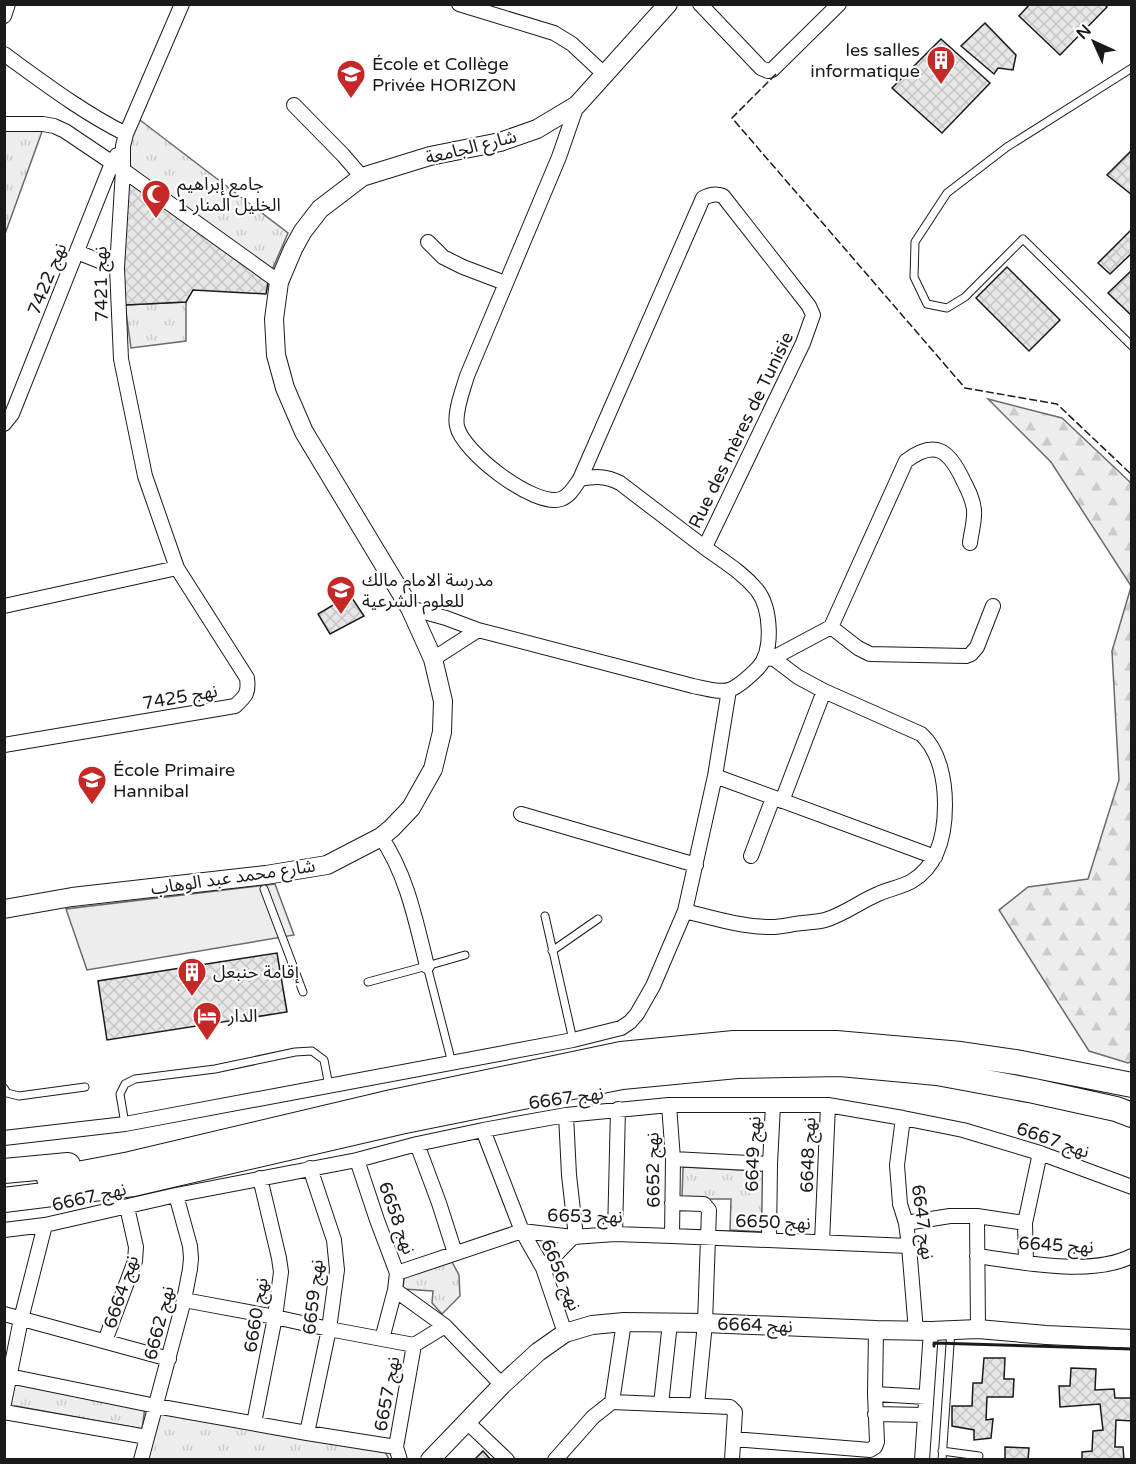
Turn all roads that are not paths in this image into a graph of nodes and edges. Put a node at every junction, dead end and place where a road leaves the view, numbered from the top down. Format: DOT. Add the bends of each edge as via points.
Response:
graph roads {
  1 [pos="8,4"];
  2 [pos="182,4"];
  3 [pos="459,4"];
  4 [pos="668,4"];
  5 [pos="700,4"];
  6 [pos="839,4"];
  7 [pos="4,16"];
  8 [pos="4,54"];
  9 [pos="1131,68"];
  10 [pos="604,74"];
  11 [pos="294,105"];
  12 [pos="577,105"];
  13 [pos="4,124"];
  14 [pos="124,140"];
  15 [pos="118,167"];
  16 [pos="362,177"];
  17 [pos="428,242"];
  18 [pos="77,252"];
  19 [pos="117,268"];
  20 [pos="279,282"];
  21 [pos="505,284"];
  22 [pos="1131,346"];
  23 [pos="4,424"];
  24 [pos="580,479"];
  25 [pos="970,543"];
  26 [pos="705,548"];
  27 [pos="177,568"];
  28 [pos="4,606"];
  29 [pos="993,606"];
  30 [pos="410,608"];
  31 [pos="831,627"];
  32 [pos="478,630"];
  33 [pos="433,659"];
  34 [pos="769,659"];
  35 [pos="729,690"];
  36 [pos="824,691"];
  37 [pos="4,745"];
  38 [pos="715,776"];
  39 [pos="778,799"];
  40 [pos="521,814"];
  41 [pos="381,837"];
  42 [pos="751,856"];
  43 [pos="935,857"];
  44 [pos="696,865"];
  45 [pos="264,889"];
  46 [pos="4,909"];
  47 [pos="686,911"];
  48 [pos="544,916"];
  49 [pos="598,919"];
  50 [pos="552,951"];
  51 [pos="465,955"];
  52 [pos="427,966"];
  53 [pos="368,982"];
  54 [pos="303,992"];
  55 [pos="573,1040"];
  56 [pos="452,1063"];
  57 [pos="1131,1085"];
  58 [pos="328,1086"];
  59 [pos="85,1087"];
  60 [pos="4,1088"];
  61 [pos="1051,1095"];
  62 [pos="669,1105"];
  63 [pos="773,1105"];
  64 [pos="828,1105"];
  65 [pos="618,1109"];
  66 [pos="566,1115"];
  67 [pos="1131,1115"];
  68 [pos="903,1118"];
  69 [pos="125,1124"];
  70 [pos="483,1130"];
  71 [pos="1131,1132"];
  72 [pos="4,1138"];
  73 [pos="417,1144"];
  74 [pos="1040,1153"];
  75 [pos="673,1159"];
  76 [pos="357,1160"];
  77 [pos="770,1164"];
  78 [pos="310,1168"];
  79 [pos="4,1170"];
  80 [pos="260,1178"];
  81 [pos="4,1183"];
  82 [pos="130,1185"];
  83 [pos="1131,1187"];
  84 [pos="176,1195"];
  85 [pos="4,1200"];
  86 [pos="672,1203"];
  87 [pos="4,1214"];
  88 [pos="977,1216"];
  89 [pos="906,1223"];
  90 [pos="1025,1223"];
  91 [pos="45,1226"];
  92 [pos="4,1230"];
  93 [pos="522,1231"];
  94 [pos="615,1234"];
  95 [pos="672,1236"];
  96 [pos="574,1237"];
  97 [pos="708,1238"];
  98 [pos="769,1240"];
  99 [pos="822,1242"];
  100 [pos="909,1246"];
  101 [pos="455,1253"];
  102 [pos="977,1256"];
  103 [pos="1131,1256"];
  104 [pos="1026,1262"];
  105 [pos="543,1268"];
  106 [pos="397,1273"];
  107 [pos="395,1290"];
  108 [pos="184,1300"];
  109 [pos="4,1314"];
  110 [pos="275,1317"];
  111 [pos="21,1319"];
  112 [pos="624,1322"];
  113 [pos="670,1323"];
  114 [pos="705,1323"];
  115 [pos="445,1326"];
  116 [pos="329,1329"];
  117 [pos="978,1329"];
  118 [pos="876,1330"];
  119 [pos="951,1330"];
  120 [pos="924,1331"];
  121 [pos="565,1333"];
  122 [pos="382,1339"];
  123 [pos="1131,1339"];
  124 [pos="105,1341"];
  125 [pos="414,1345"];
  126 [pos="169,1359"];
  127 [pos="7,1376"];
  128 [pos="502,1385"];
  129 [pos="875,1394"];
  130 [pos="926,1397"];
  131 [pos="612,1402"];
  132 [pos="4,1403"];
  133 [pos="660,1404"];
  134 [pos="697,1405"];
  135 [pos="156,1406"];
  136 [pos="4,1412"];
  137 [pos="875,1414"];
  138 [pos="925,1415"];
  139 [pos="466,1421"];
  140 [pos="254,1423"];
  141 [pos="307,1433"];
  142 [pos="147,1437"];
  143 [pos="734,1439"];
  144 [pos="942,1451"];
  145 [pos="398,1453"];
  146 [pos="979,1456"];
  147 [pos="141,1460"];
  148 [pos="430,1460"];
  149 [pos="507,1460"];
  150 [pos="555,1460"];
  151 [pos="732,1460"];
  152 [pos="922,1460"];
  153 [pos="942,1460"];
  1 -- 7 [label="street"];
  2 -- 14 [label="street"];
  3 -- 10 [label="street" via="554,33"];
  4 -- 10 [label="street, شارع الجامعة"];
  5 -- 6 [label="street" via="768,71"];
  8 -- 14 [label="street"];
  9 -- 22 [label="lane" via="1007,147 947,193 915,242 914,277 927,304 947,309 965,297 1023,239"];
  10 -- 12 [label="street, شارع الجامعة"];
  11 -- 16 [label="street"];
  12 -- 16 [label="street, شارع الجامعة" via="537,129 500,142 430,156"];
  12 -- 21 [label="street"];
  13 -- 15 [label="street" via="54,126"];
  14 -- 15 [label="street, نهج 7422"];
  15 -- 18 [label="street, نهج 7422"];
  15 -- 19 [label="street, نهج 7421"];
  15 -- 20 [label="street"];
  16 -- 20 [label="street, شارع الجامعة" via="320,209 303,231"];
  17 -- 21 [label="street" via="452,262"];
  18 -- 19 [label="street"];
  18 -- 23 [label="street, نهج 7422" via="12,414"];
  19 -- 27 [label="street, نهج 7421" via="121,359 145,476"];
  20 -- 30 [label="street, شارع محمد عبد الوهاب" via="274,319 276,355 285,388 304,432"];
  21 -- 24 [label="street" via="467,376 457,426 464,441 504,479 536,496 561,499 568,496"];
  24 -- 26 [label="street" via="610,477"];
  24 -- 26 [label="street, Rue des mères de Tunisie" via="703,198 712,194 723,196 813,315 803,344"];
  25 -- 31 [label="street" via="973,503 956,465 937,450 926,449 916,454 906,461"];
  26 -- 34 [label="street" via="759,592 766,609"];
  27 -- 28 [label="street"];
  27 -- 37 [label="street, نهج 7425" via="247,678 244,698 235,706"];
  29 -- 31 [label="street" via="976,647 966,656 870,654"];
  30 -- 32 [label="street"];
  30 -- 33 [label="street, شارع محمد عبد الوهاب"];
  31 -- 34 [label="street"];
  32 -- 33 [label="street"];
  32 -- 35 [label="street" via="693,686"];
  33 -- 41 [label="street, شارع محمد عبد الوهاب" via="443,701 442,732 432,769 411,808"];
  34 -- 35 [label="street"];
  34 -- 36 [label="street"];
  35 -- 38 [label="street"];
  36 -- 39 [label="street"];
  36 -- 43 [label="street" via="928,740 945,794 945,823"];
  38 -- 39 [label="street"];
  38 -- 44 [label="street"];
  39 -- 42 [label="street"];
  39 -- 43 [label="street"];
  40 -- 44 [label="street"];
  41 -- 46 [label="street, شارع محمد عبد الوهاب" via="327,865"];
  41 -- 52 [label="street" via="391,851 408,894"];
  43 -- 47 [label="street" via="912,882 825,920 772,927"];
  44 -- 47 [label="street"];
  45 -- 54 [label="lane"];
  47 -- 55 [label="street" via="653,986 630,1022 621,1028"];
  48 -- 50 [label="lane"];
  49 -- 50 [label="lane"];
  50 -- 55 [label="lane"];
  51 -- 52 [label="lane"];
  52 -- 53 [label="lane"];
  52 -- 56 [label="lane"];
  55 -- 56 [label="street"];
  56 -- 58 [label="street"];
  57 -- 82 [label="highway" via="961,1054 836,1043 734,1043 621,1054 392,1102"];
  58 -- 69 [label="street"];
  58 -- 69 [label="lane" via="324,1060 312,1051 135,1079 125,1084 120,1094"];
  59 -- 60 [label="lane" via="19,1096"];
  61 -- 67 [label="highway"];
  61 -- 71 [label="highway"];
  61 -- 82 [label="highway" via="937,1073 840,1064 737,1066 622,1077 400,1122"];
  62 -- 63 [label="street, نهج 6667"];
  62 -- 65 [label="street, نهج 6667"];
  62 -- 75 [label="street, نهج 6652"];
  63 -- 64 [label="street, نهج 6667"];
  63 -- 77 [label="street, نهج 6649"];
  64 -- 68 [label="street, نهج 6667"];
  64 -- 99 [label="street, نهج 6648"];
  65 -- 66 [label="street, نهج 6667"];
  65 -- 94 [label="street"];
  66 -- 70 [label="street, نهج 6667"];
  66 -- 96 [label="street"];
  68 -- 74 [label="street, نهج 6667" via="963,1130"];
  68 -- 89 [label="street, نهج 6647" via="897,1166"];
  69 -- 72 [label="street"];
  70 -- 73 [label="street, نهج 6667"];
  70 -- 93 [label="street, نهج 6656"];
  73 -- 76 [label="street, نهج 6667"];
  73 -- 101 [label="street"];
  74 -- 83 [label="street, نهج 6667"];
  74 -- 90 [label="street"];
  75 -- 77 [label="street"];
  75 -- 86 [label="street, نهج 6652"];
  76 -- 78 [label="street, نهج 6667"];
  76 -- 106 [label="street, نهج 6658"];
  77 -- 98 [label="street, نهج 6649"];
  78 -- 80 [label="street, نهج 6667"];
  78 -- 116 [label="street, نهج 6659" via="336,1255"];
  79 -- 82 [label="highway" via="99,1161"];
  80 -- 84 [label="street, نهج 6667"];
  80 -- 110 [label="street, نهج 6660" via="281,1272"];
  81 -- 82 [label="highway" via="67,1176"];
  82 -- 84 [label="street, نهج 6667"];
  82 -- 85 [label="highway"];
  82 -- 87 [label="highway" via="65,1208"];
  82 -- 91 [label="street, نهج 6667"];
  82 -- 124 [label="street, نهج 6664" via="135,1261"];
  84 -- 108 [label="street, نهج 6662" via="191,1258"];
  86 -- 95 [label="street, نهج 6652"];
  86 -- 97 [label="street" via="704,1204 709,1210"];
  88 -- 89 [label="street"];
  88 -- 90 [label="street"];
  88 -- 102 [label="street"];
  89 -- 100 [label="street, نهج 6647"];
  90 -- 104 [label="street"];
  91 -- 92 [label="street, نهج 6667"];
  91 -- 111 [label="street"];
  93 -- 96 [label="street, نهج 6653"];
  93 -- 101 [label="street, نهج 6653"];
  93 -- 105 [label="street, نهج 6656"];
  94 -- 95 [label="street, نهج 6653"];
  94 -- 96 [label="street, نهج 6653"];
  95 -- 97 [label="street, نهج 6650"];
  96 -- 105 [label="street"];
  97 -- 98 [label="street, نهج 6650"];
  97 -- 114 [label="street"];
  98 -- 99 [label="street, نهج 6650"];
  99 -- 100 [label="street, نهج 6650"];
  100 -- 120 [label="street, نهج 6647"];
  101 -- 106 [label="street, نهج 6653"];
  102 -- 104 [label="street, نهج 6645"];
  102 -- 117 [label="street"];
  103 -- 104 [label="street, نهج 6645" via="1077,1268"];
  105 -- 121 [label="street, نهج 6656"];
  106 -- 107 [label="street, نهج 6658"];
  107 -- 115 [label="street"];
  107 -- 122 [label="street, نهج 6657"];
  108 -- 110 [label="street"];
  108 -- 126 [label="street, نهج 6662"];
  109 -- 111 [label="street"];
  110 -- 116 [label="street"];
  110 -- 140 [label="street, نهج 6660"];
  111 -- 124 [label="street"];
  111 -- 127 [label="street"];
  112 -- 113 [label="street, نهج 6664"];
  112 -- 121 [label="street, نهج 6664"];
  112 -- 131 [label="street"];
  113 -- 114 [label="street, نهج 6664"];
  113 -- 133 [label="street"];
  114 -- 118 [label="street, نهج 6664"];
  114 -- 134 [label="street"];
  115 -- 125 [label="street"];
  115 -- 128 [label="street"];
  116 -- 122 [label="street"];
  116 -- 141 [label="street, نهج 6659"];
  117 -- 119 [label="street, نهج 6664"];
  117 -- 123 [label="street, نهج 6664"];
  118 -- 120 [label="street, نهج 6664"];
  118 -- 129 [label="street"];
  119 -- 120 [label="street, نهج 6664"];
  119 -- 144 [label="lane"];
  120 -- 130 [label="street, نهج 6647"];
  121 -- 128 [label="street, نهج 6664"];
  122 -- 125 [label="street, نهج 6657"];
  124 -- 126 [label="street"];
  125 -- 145 [label="street, نهج 6657"];
  126 -- 135 [label="street, نهج 6662"];
  127 -- 132 [label="street"];
  127 -- 135 [label="street"];
  128 -- 139 [label="street, نهج 6664"];
  129 -- 130 [label="street"];
  129 -- 137 [label="street"];
  130 -- 138 [label="street, نهج 6647"];
  131 -- 133 [label="street"];
  131 -- 150 [label="street" via="593,1417"];
  133 -- 134 [label="street"];
  134 -- 143 [label="street" via="733,1409"];
  135 -- 140 [label="street"];
  135 -- 142 [label="street, نهج 6662"];
  136 -- 142 [label="street"];
  137 -- 138 [label="street"];
  137 -- 143 [label="street" via="877,1442 870,1450"];
  138 -- 152 [label="street, نهج 6647"];
  139 -- 148 [label="street, نهج 6664"];
  139 -- 149 [label="street"];
  140 -- 141 [label="street"];
  141 -- 145 [label="street"];
  142 -- 147 [label="street, نهج 6662"];
  143 -- 151 [label="street"];
  144 -- 146 [label="lane"];
  144 -- 153 [label="lane"];
}
